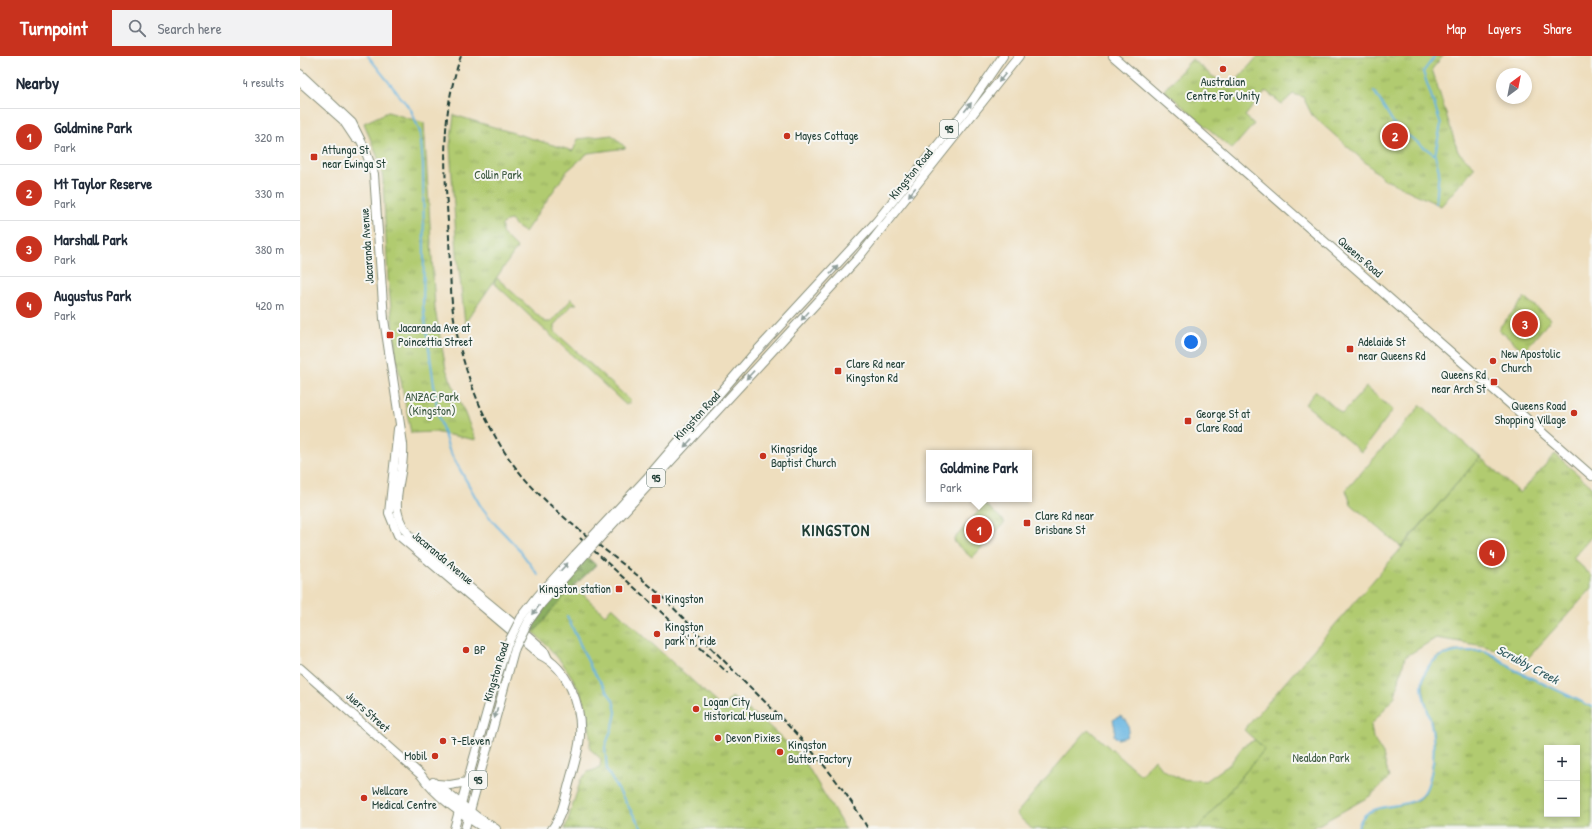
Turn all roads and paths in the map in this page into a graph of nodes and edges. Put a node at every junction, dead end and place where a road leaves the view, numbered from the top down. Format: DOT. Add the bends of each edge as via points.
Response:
graph roads {
  1 [pos="1002,56"];
  2 [pos="1019,56"];
  3 [pos="1113,56"];
  4 [pos="300,74"];
  5 [pos="300,82"];
  6 [pos="376,191"];
  7 [pos="829,289"];
  8 [pos="807,299"];
  9 [pos="1592,476"];
  10 [pos="595,539"];
  11 [pos="525,620"];
  12 [pos="300,668"];
  13 [pos="421,775"];
  14 [pos="467,782"];
  15 [pos="437,784"];
  16 [pos="460,807"];
  17 [pos="468,814"];
  18 [pos="454,829"];
  19 [pos="465,829"];
  20 [pos="485,829"];
  21 [pos="496,829"];
  22 [pos="552,829"];
  8 -- 1 [label="street, Kingston Road / 95, one-way" via="876,222 968,107"];
  2 -- 7 [label="street, Kingston Road / 95, one-way" via="872,241"];
  3 -- 9 [label="street, Queens Road"];
  4 -- 6 [label="street, Jacaranda Avenue" via="352,122 370,162"];
  5 -- 6 [label="street, Jacaranda Avenue" via="348,126 361,150"];
  6 -- 22 [label="street, Jacaranda Avenue" via="384,318 398,417 390,518 398,534 540,656 548,659 561,672 572,692 580,730 578,748 559,818"];
  7 -- 8 [label="street" via="823,291 814,301"];
  7 -- 10 [label="street, Kingston Road / 95, one-way"];
  8 -- 10 [label="street, Kingston Road / 95" via="751,357"];
  10 -- 11 [label="street, Kingston Road / 95, bridge" via="538,596"];
  11 -- 14 [label="street, Kingston Road / 95, bridge" via="507,645"];
  11 -- 17 [label="street, Kingston Road / 95, one-way, bridge"];
  12 -- 13 [label="street, Juers Street"];
  13 -- 15 [label="street, Juers Street"];
  13 -- 16 [label="street, Juers Street" via="426,783"];
  14 -- 15 [label="street"];
  14 -- 16 [label="street, Kingston Road / 95"];
  15 -- 16 [label="street, Juers Street"];
  16 -- 17 [label="street"];
  16 -- 18 [label="street, Kingston Road / 95"];
  17 -- 19 [label="street, Kingston Road / 95"];
  17 -- 20 [label="street"];
  17 -- 21 [label="street"];
}
